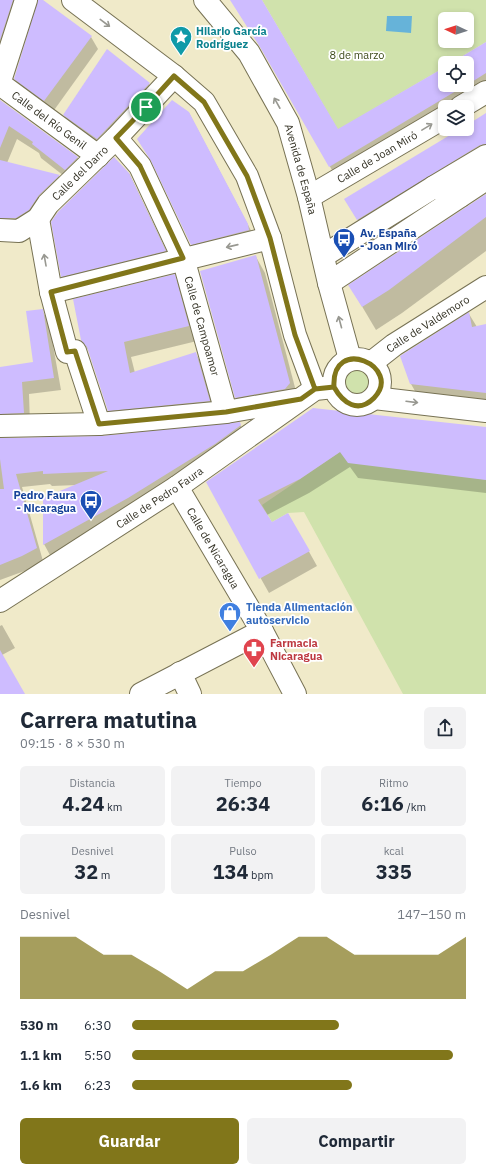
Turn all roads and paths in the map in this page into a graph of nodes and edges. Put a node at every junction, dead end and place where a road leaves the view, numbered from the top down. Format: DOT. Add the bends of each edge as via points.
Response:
graph roads {
  1 [pos="26,0"];
  2 [pos="73,0"];
  3 [pos="205,0"];
  4 [pos="174,76"];
  5 [pos="0,82"];
  6 [pos="486,92"];
  7 [pos="473,100"];
  8 [pos="438,121"];
  9 [pos="116,138"];
  10 [pos="98,156"];
  11 [pos="486,156"];
  12 [pos="486,179"];
  13 [pos="434,187"];
  14 [pos="460,196"];
  15 [pos="309,197"];
  16 [pos="38,219"];
  17 [pos="0,230"];
  18 [pos="270,238"];
  19 [pos="323,256"];
  20 [pos="183,258"];
  21 [pos="329,283"];
  22 [pos="486,287"];
  23 [pos="51,292"];
  24 [pos="350,359"];
  25 [pos="371,364"];
  26 [pos="317,392"];
  27 [pos="374,398"];
  28 [pos="486,411"];
  29 [pos="226,412"];
  30 [pos="99,424"];
  31 [pos="0,426"];
  32 [pos="177,487"];
  33 [pos="0,600"];
  34 [pos="262,630"];
  35 [pos="180,673"];
  36 [pos="141,694"];
  37 [pos="190,694"];
  38 [pos="295,694"];
  1 -- 5 [label="street"];
  2 -- 4 [label="street, one-way"];
  15 -- 3 [label="street, Avenida de España, one-way" via="288,123 249,53"];
  4 -- 9 [label="street, Calle del Darro"];
  4 -- 18 [label="street" via="204,102 247,176"];
  5 -- 10 [label="street, Calle del Río Genil"];
  6 -- 7 [label="street"];
  15 -- 8 [label="street, Calle de Joan Miró, one-way"];
  9 -- 10 [label="street, Calle del Darro"];
  9 -- 20 [label="street, Calle de Campoamor" via="140,166"];
  10 -- 16 [label="street, Calle del Darro" via="48,204"];
  11 -- 13 [label="street"];
  12 -- 14 [label="street"];
  13 -- 14 [label="street"];
  13 -- 19 [label="street"];
  14 -- 21 [label="street"];
  15 -- 19 [label="street, Avenida de España"];
  16 -- 17 [label="street" via="19,231"];
  23 -- 16 [label="street, one-way"];
  18 -- 20 [label="street, one-way"];
  18 -- 26 [label="street" via="295,335"];
  19 -- 21 [label="street, Avenida de España"];
  20 -- 23 [label="street"];
  20 -- 29 [label="street, Calle de Campoamor"];
  24 -- 21 [label="street, Avenida de España, one-way"];
  22 -- 25 [label="street, Calle de Valdemoro" via="394,345"];
  23 -- 30 [label="street" via="67,352 75,351"];
  24 -- 25 [label="street" via="363,359"];
  24 -- 26 [label="street" via="337,369 333,379"];
  25 -- 27 [label="street" via="380,377"];
  26 -- 27 [label="street" via="356,405"];
  26 -- 29 [label="street"];
  26 -- 32 [label="street, Calle de Pedro Faura"];
  27 -- 28 [label="street, one-way"];
  29 -- 30 [label="street"];
  30 -- 31 [label="street"];
  32 -- 33 [label="street, Calle de Pedro Faura"];
  32 -- 34 [label="street, Calle de Nicaragua"];
  34 -- 35 [label="street"];
  34 -- 38 [label="street, Calle de Nicaragua"];
  35 -- 36 [label="street"];
  35 -- 37 [label="street"];
}
